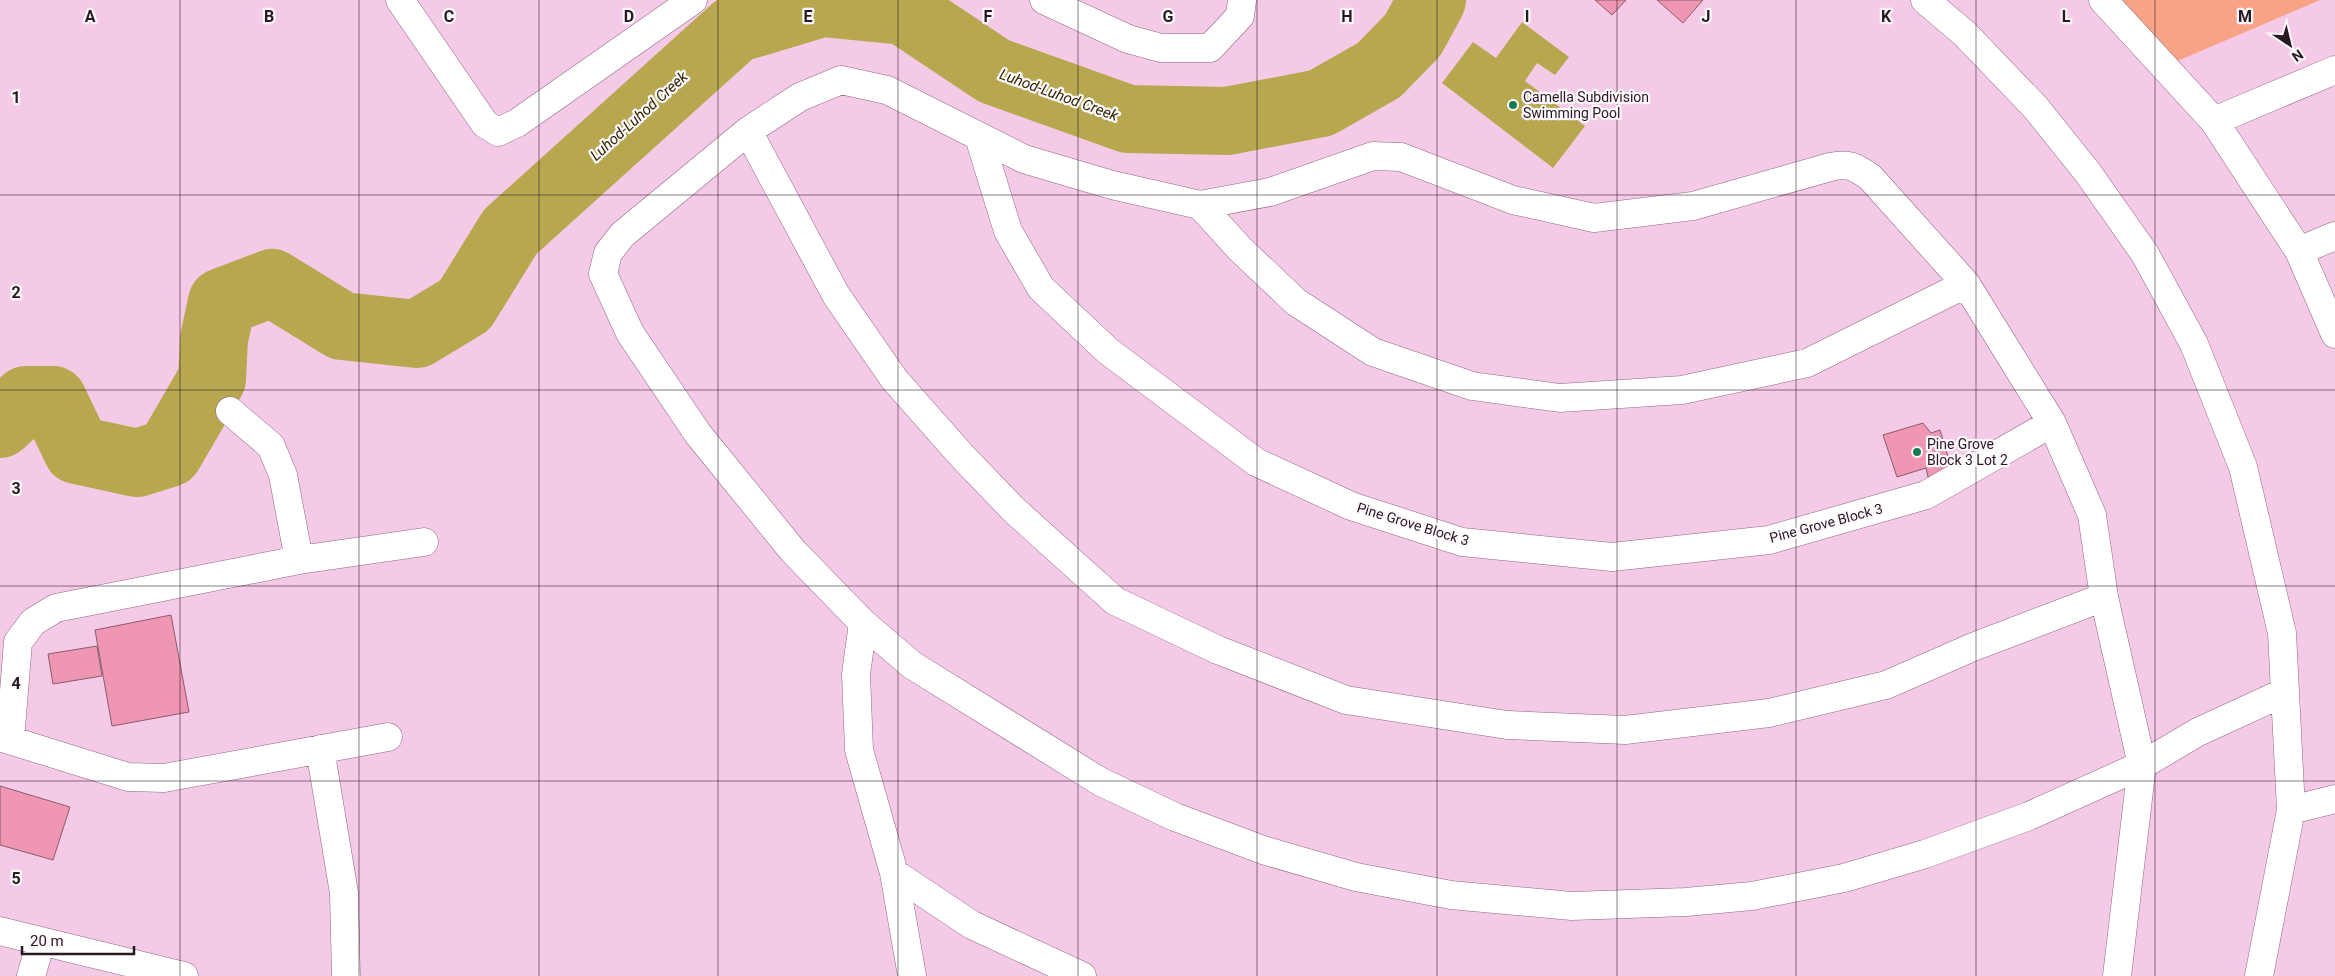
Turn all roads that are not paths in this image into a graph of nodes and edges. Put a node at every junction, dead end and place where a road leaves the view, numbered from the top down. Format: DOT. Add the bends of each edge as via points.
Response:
graph roads {
  1 [pos="693,0"];
  2 [pos="1044,0"];
  3 [pos="1242,0"];
  4 [pos="1925,0"];
  5 [pos="2103,0"];
  6 [pos="406,3"];
  7 [pos="2335,70"];
  8 [pos="2214,122"];
  9 [pos="748,131"];
  10 [pos="979,137"];
  11 [pos="1200,206"];
  12 [pos="2335,236"];
  13 [pos="2299,251"];
  14 [pos="1966,284"];
  15 [pos="2335,334"];
  16 [pos="230,411"];
  17 [pos="2052,423"];
  18 [pos="424,542"];
  19 [pos="298,560"];
  20 [pos="2104,597"];
  21 [pos="863,623"];
  22 [pos="2285,692"];
  23 [pos="388,737"];
  24 [pos="5,738"];
  25 [pos="320,749"];
  26 [pos="2142,765"];
  27 [pos="2335,799"];
  28 [pos="2291,810"];
  29 [pos="894,873"];
  30 [pos="0,932"];
  31 [pos="41,942"];
  32 [pos="31,976"];
  33 [pos="184,976"];
  34 [pos="346,976"];
  35 [pos="912,976"];
  36 [pos="1082,976"];
  37 [pos="2117,976"];
  38 [pos="2260,976"];
  1 -- 6 [label="street" via="517,123 498,132 485,124"];
  2 -- 3 [label="street" via="1128,39 1161,48 1210,48 1240,16"];
  4 -- 22 [label="street" via="1965,34 2036,108 2088,173 2145,254 2194,344 2243,468 2282,633"];
  5 -- 8 [label="street"];
  7 -- 8 [label="street"];
  8 -- 13 [label="street"];
  9 -- 10 [label="street" via="800,97 841,80 887,90"];
  9 -- 20 [label="street" via="836,295 894,379 1014,510 1115,601 1218,650 1346,700 1507,724 1625,730 1769,713 1886,685"];
  9 -- 21 [label="street" via="622,235 608,254 604,274 630,333 698,434 792,551"];
  10 -- 11 [label="street" via="1024,159 1112,186"];
  10 -- 17 [label="street, Pine Grove Block 3" via="1008,231 1041,288 1108,351 1256,462 1351,506 1462,542 1612,557 1769,540 1926,496"];
  11 -- 14 [label="street" via="1270,192 1373,156 1401,157 1512,200 1594,218 1693,206 1842,165 1856,167 1870,177"];
  11 -- 14 [label="street" via="1240,250 1296,302 1373,352 1472,386 1560,398 1682,390 1807,363"];
  12 -- 13 [label="street"];
  13 -- 15 [label="street"];
  14 -- 17 [label="street"];
  16 -- 19 [label="street" via="271,446 283,475"];
  17 -- 20 [label="street" via="2092,515"];
  18 -- 19 [label="street"];
  19 -- 24 [label="street" via="56,608 33,622 18,642"];
  20 -- 26 [label="street"];
  21 -- 26 [label="street" via="912,665 1101,782 1176,817 1264,850 1356,877 1451,895 1572,906 1752,896 1844,878 1925,854 2029,816"];
  21 -- 29 [label="street" via="856,674 859,750"];
  22 -- 26 [label="street" via="2198,732"];
  22 -- 28 [label="street"];
  23 -- 25 [label="street"];
  24 -- 25 [label="street" via="128,777 164,778"];
  25 -- 34 [label="street" via="344,893"];
  26 -- 37 [label="street"];
  27 -- 28 [label="street"];
  28 -- 38 [label="street"];
  29 -- 35 [label="street"];
  29 -- 36 [label="street" via="972,925"];
  30 -- 31 [label="street"];
  31 -- 32 [label="street"];
  31 -- 33 [label="street"];
}
